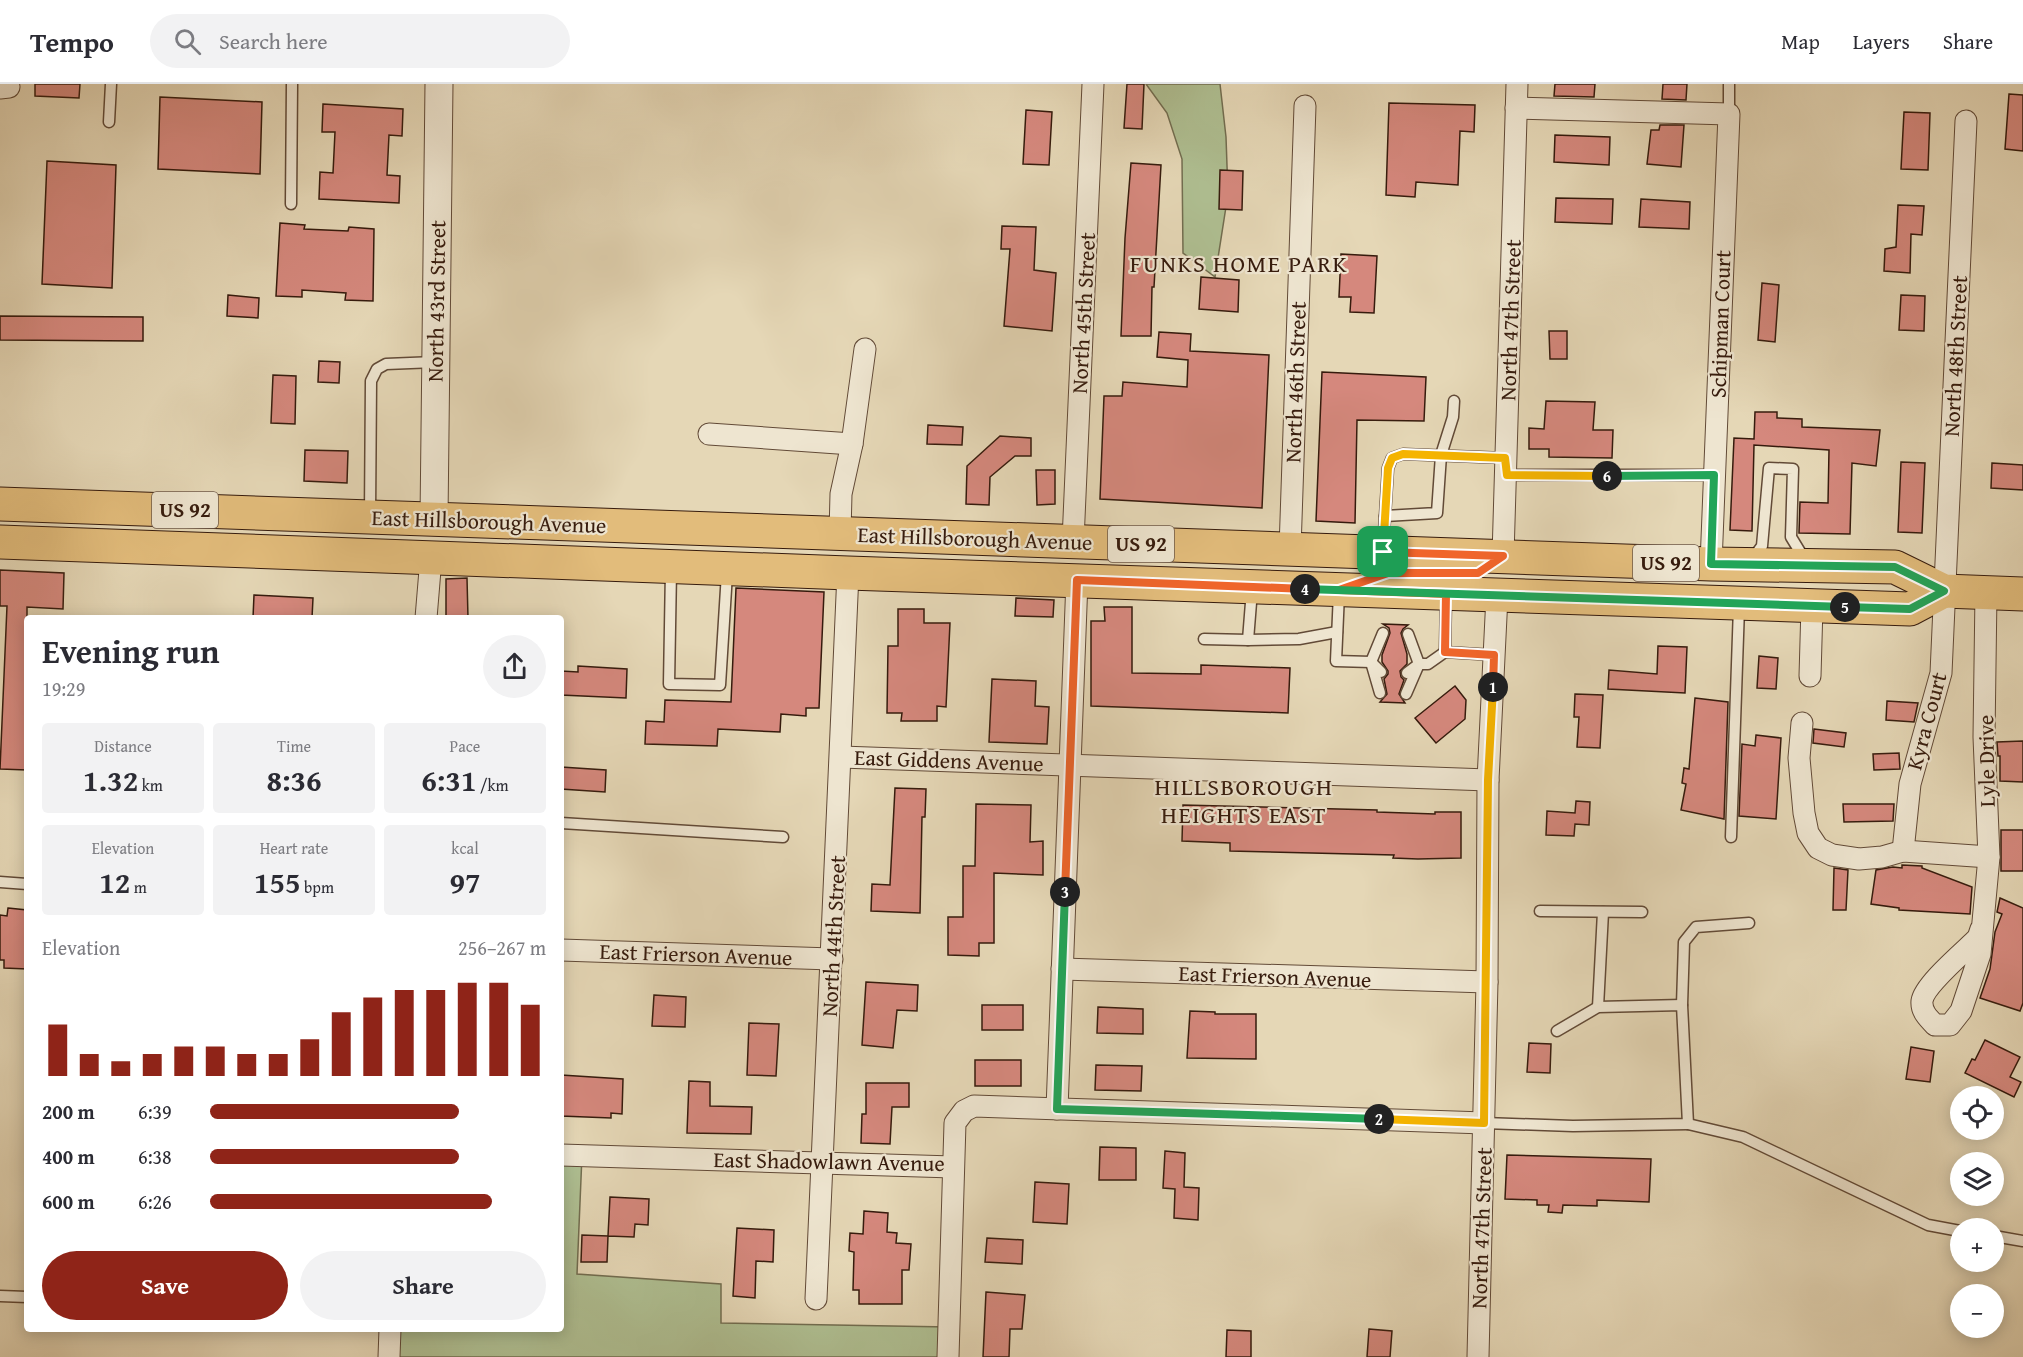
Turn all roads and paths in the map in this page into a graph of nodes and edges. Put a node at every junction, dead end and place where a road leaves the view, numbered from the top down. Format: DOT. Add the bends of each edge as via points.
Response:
graph roads {
  1 [pos="111,84"];
  2 [pos="292,84"];
  3 [pos="439,84"];
  4 [pos="1093,84"];
  5 [pos="1517,84"];
  6 [pos="1729,84"];
  7 [pos="1305,106"];
  8 [pos="1516,108"];
  9 [pos="1729,114"];
  10 [pos="1966,121"];
  11 [pos="109,122"];
  12 [pos="291,204"];
  13 [pos="865,349"];
  14 [pos="435,362"];
  15 [pos="1454,400"];
  16 [pos="709,434"];
  17 [pos="852,444"];
  18 [pos="1441,455"];
  19 [pos="1506,466"];
  20 [pos="1714,475"];
  21 [pos="0,504"];
  22 [pos="1385,516"];
  23 [pos="370,517"];
  24 [pos="434,519"];
  25 [pos="493,522"];
  26 [pos="840,533"];
  27 [pos="1073,541"];
  28 [pos="0,542"];
  29 [pos="1290,549"];
  30 [pos="1383,552"];
  31 [pos="368,556"];
  32 [pos="1503,556"];
  33 [pos="431,558"];
  34 [pos="1711,564"];
  35 [pos="1748,565"];
  36 [pos="1808,566"];
  37 [pos="671,567"];
  38 [pos="727,569"];
  39 [pos="848,573"];
  40 [pos="1077,580"];
  41 [pos="1252,586"];
  42 [pos="1339,590"];
  43 [pos="1944,591"];
  44 [pos="1986,592"];
  45 [pos="1446,594"];
  46 [pos="2023,594"];
  47 [pos="1497,596"];
  48 [pos="1739,603"];
  49 [pos="1812,606"];
  50 [pos="426,615"];
  51 [pos="1337,632"];
  52 [pos="1383,633"];
  53 [pos="1408,634"];
  54 [pos="1204,639"];
  55 [pos="1248,639"];
  56 [pos="1445,652"];
  57 [pos="1382,653"];
  58 [pos="1407,654"];
  59 [pos="1494,655"];
  60 [pos="1371,662"];
  61 [pos="1419,664"];
  62 [pos="1381,672"];
  63 [pos="1407,673"];
  64 [pos="1810,676"];
  65 [pos="1380,693"];
  66 [pos="1406,693"];
  67 [pos="1802,723"];
  68 [pos="841,757"];
  69 [pos="1070,764"];
  70 [pos="1488,780"];
  71 [pos="564,823"];
  72 [pos="783,837"];
  73 [pos="1731,837"];
  74 [pos="1903,851"];
  75 [pos="1989,857"];
  76 [pos="0,882"];
  77 [pos="24,884"];
  78 [pos="1540,911"];
  79 [pos="1603,912"];
  80 [pos="1642,912"];
  81 [pos="1749,923"];
  82 [pos="1981,929"];
  83 [pos="564,950"];
  84 [pos="832,959"];
  85 [pos="1062,969"];
  86 [pos="1487,982"];
  87 [pos="1682,1005"];
  88 [pos="1598,1007"];
  89 [pos="1557,1031"];
  90 [pos="1057,1109"];
  91 [pos="1484,1123"];
  92 [pos="1688,1124"];
  93 [pos="564,1155"];
  94 [pos="822,1163"];
  95 [pos="953,1167"];
  96 [pos="1950,1229"];
  97 [pos="2004,1238"];
  98 [pos="2023,1241"];
  99 [pos="0,1296"];
  100 [pos="24,1297"];
  101 [pos="816,1299"];
  102 [pos="390,1332"];
  103 [pos="389,1357"];
  104 [pos="948,1357"];
  105 [pos="1478,1357"];
  1 -- 11 [label="lane"];
  2 -- 12 [label="lane"];
  3 -- 14 [label="street, North 43rd Street"];
  4 -- 27 [label="street, North 45th Street"];
  5 -- 8 [label="street, North 47th Street"];
  6 -- 9 [label="lane, Schipman Court"];
  7 -- 29 [label="street, North 46th Street"];
  8 -- 9 [label="street"];
  8 -- 19 [label="street, North 47th Street"];
  9 -- 20 [label="street, Schipman Court"];
  10 -- 43 [label="street, North 48th Street"];
  13 -- 17 [label="street"];
  14 -- 23 [label="lane" via="386,364 377,369 371,381"];
  14 -- 24 [label="street, North 43rd Street"];
  15 -- 18 [label="lane" via="1454,417"];
  16 -- 17 [label="street"];
  17 -- 26 [label="street" via="841,494"];
  18 -- 19 [label="lane"];
  18 -- 22 [label="lane" via="1403,454 1392,458"];
  18 -- 22 [label="lane" via="1437,513"];
  19 -- 20 [label="lane"];
  19 -- 32 [label="street, North 47th Street"];
  20 -- 34 [label="street, Schipman Court"];
  21 -- 23 [label="main road, East Hillsborough Avenue / US 92"];
  22 -- 30 [label="lane"];
  23 -- 24 [label="main road, East Hillsborough Avenue / US 92"];
  24 -- 25 [label="main road, East Hillsborough Avenue / US 92"];
  24 -- 31 [label="main road" via="420,535 392,534"];
  25 -- 26 [label="main road, East Hillsborough Avenue / US 92"];
  25 -- 33 [label="main road" via="476,537 447,536"];
  26 -- 27 [label="main road, East Hillsborough Avenue / US 92"];
  27 -- 29 [label="main road, East Hillsborough Avenue / US 92"];
  28 -- 31 [label="main road, East Hillsborough Avenue / US 92"];
  29 -- 30 [label="main road, East Hillsborough Avenue / US 92"];
  30 -- 32 [label="main road, East Hillsborough Avenue / US 92"];
  31 -- 33 [label="main road, East Hillsborough Avenue / US 92"];
  32 -- 34 [label="main road, East Hillsborough Avenue / US 92"];
  32 -- 42 [label="main road" via="1478,573 1388,573"];
  33 -- 37 [label="main road, East Hillsborough Avenue / US 92"];
  33 -- 50 [label="street"];
  34 -- 35 [label="main road, East Hillsborough Avenue / US 92"];
  34 -- 47 [label="main road" via="1661,578 1527,573"];
  35 -- 36 [label="main road, East Hillsborough Avenue / US 92"];
  35 -- 36 [label="lane" via="1762,546 1768,468 1793,469 1791,537"];
  36 -- 43 [label="main road, East Hillsborough Avenue / US 92" via="1895,567"];
  37 -- 38 [label="main road, East Hillsborough Avenue / US 92"];
  37 -- 38 [label="lane" via="669,684 720,686"];
  38 -- 39 [label="main road, East Hillsborough Avenue / US 92"];
  39 -- 40 [label="main road, East Hillsborough Avenue / US 92"];
  39 -- 68 [label="street, North 44th Street"];
  40 -- 41 [label="main road, East Hillsborough Avenue / US 92"];
  40 -- 69 [label="street"];
  41 -- 42 [label="main road, East Hillsborough Avenue / US 92"];
  41 -- 55 [label="lane"];
  42 -- 45 [label="main road, East Hillsborough Avenue / US 92"];
  42 -- 51 [label="lane"];
  43 -- 44 [label="main road, East Hillsborough Avenue / US 92"];
  43 -- 49 [label="main road, East Hillsborough Avenue / US 92" via="1910,609"];
  43 -- 74 [label="street, Kyra Court" via="1941,673 1910,784"];
  44 -- 46 [label="main road, East Hillsborough Avenue / US 92"];
  44 -- 75 [label="street, Lyle Drive" via="1984,737"];
  45 -- 47 [label="main road, East Hillsborough Avenue / US 92"];
  45 -- 56 [label="lane"];
  47 -- 48 [label="main road, East Hillsborough Avenue / US 92"];
  47 -- 59 [label="street, North 47th Street"];
  48 -- 49 [label="main road, East Hillsborough Avenue / US 92"];
  48 -- 73 [label="lane"];
  49 -- 64 [label="street"];
  51 -- 55 [label="lane" via="1299,639"];
  51 -- 60 [label="lane" via="1336,661"];
  52 -- 60 [label="lane"];
  53 -- 61 [label="lane"];
  54 -- 55 [label="lane"];
  56 -- 59 [label="lane"];
  56 -- 61 [label="lane" via="1428,664"];
  57 -- 60 [label="lane"];
  58 -- 61 [label="lane"];
  59 -- 70 [label="street, North 47th Street"];
  60 -- 62 [label="lane"];
  60 -- 65 [label="lane"];
  61 -- 63 [label="lane"];
  61 -- 66 [label="lane"];
  67 -- 74 [label="street" via="1802,794 1808,833 1818,848 1832,855 1859,859"];
  68 -- 69 [label="street, East Giddens Avenue"];
  68 -- 84 [label="street, North 44th Street"];
  69 -- 70 [label="street, East Giddens Avenue"];
  69 -- 85 [label="street"];
  70 -- 86 [label="street, North 47th Street"];
  71 -- 72 [label="lane"];
  74 -- 75 [label="street"];
  75 -- 82 [label="street, Lyle Drive"];
  76 -- 77 [label="lane"];
  78 -- 79 [label="lane"];
  79 -- 80 [label="lane"];
  79 -- 88 [label="lane"];
  81 -- 87 [label="lane" via="1696,927 1684,942"];
  83 -- 84 [label="street, East Frierson Avenue"];
  84 -- 94 [label="street, North 44th Street"];
  85 -- 86 [label="street, East Frierson Avenue"];
  85 -- 90 [label="street"];
  86 -- 91 [label="street, North 47th Street"];
  87 -- 88 [label="lane"];
  87 -- 92 [label="lane"];
  88 -- 89 [label="lane"];
  90 -- 91 [label="street, East Shadowlawn Avenue"];
  90 -- 95 [label="street, East Shadowlawn Avenue" via="974,1106 964,1111 956,1123"];
  91 -- 92 [label="lane"];
  91 -- 105 [label="street, North 47th Street"];
  92 -- 96 [label="lane" via="1743,1137 1928,1225"];
  93 -- 94 [label="street, East Shadowlawn Avenue"];
  94 -- 95 [label="street, East Shadowlawn Avenue"];
  94 -- 101 [label="street, North 44th Street"];
  95 -- 104 [label="street"];
  97 -- 98 [label="lane"];
  99 -- 100 [label="lane"];
  102 -- 103 [label="street"];
}
